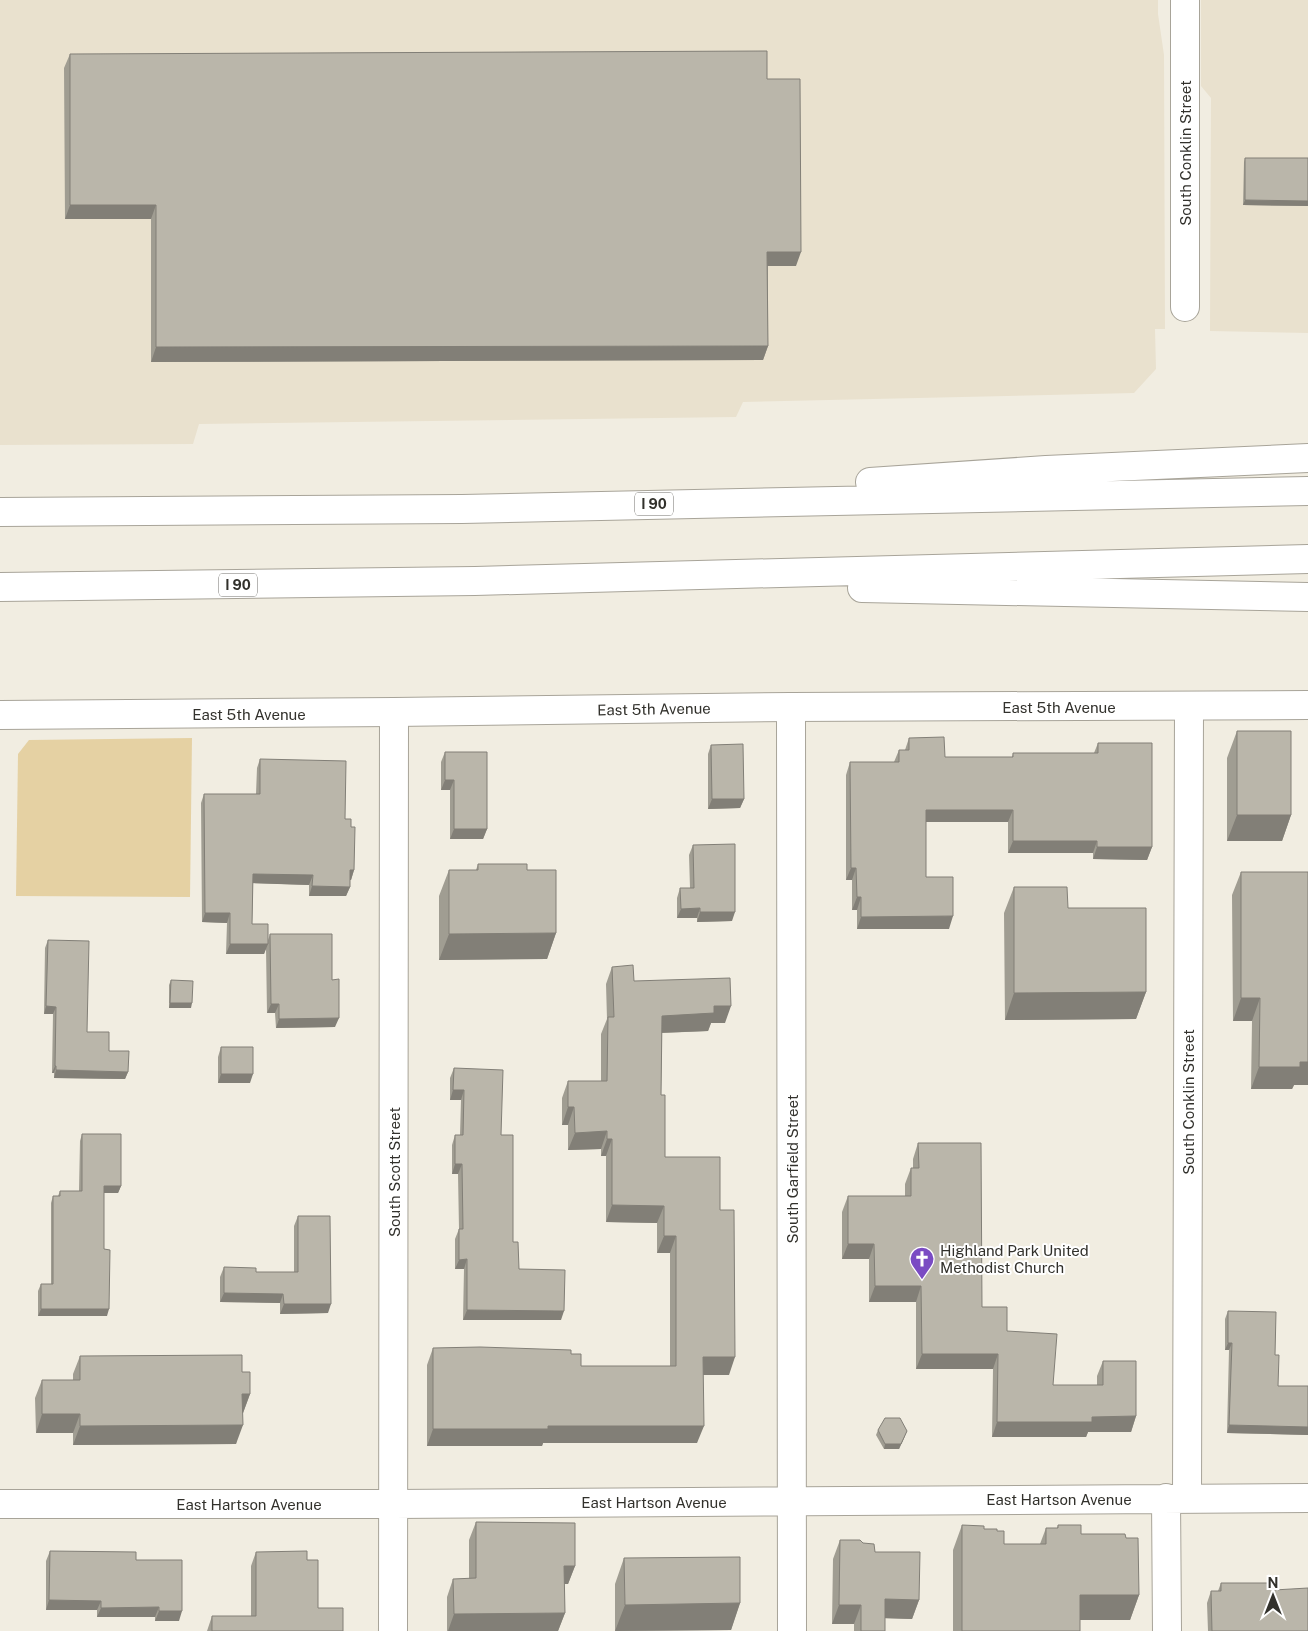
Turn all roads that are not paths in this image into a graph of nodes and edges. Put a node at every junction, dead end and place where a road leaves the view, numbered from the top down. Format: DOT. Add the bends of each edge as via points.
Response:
graph roads {
  1 [pos="1185,0"];
  2 [pos="1185,307"];
  3 [pos="1308,458"];
  4 [pos="1308,491"];
  5 [pos="462,509"];
  6 [pos="0,512"];
  7 [pos="1308,559"];
  8 [pos="475,581"];
  9 [pos="0,587"];
  10 [pos="1308,597"];
  11 [pos="1308,705"];
  12 [pos="791,707"];
  13 [pos="1189,707"];
  14 [pos="394,712"];
  15 [pos="0,716"];
  16 [pos="1177,1498"];
  17 [pos="1308,1498"];
  18 [pos="793,1501"];
  19 [pos="0,1504"];
  20 [pos="394,1504"];
  21 [pos="393,1631"];
  22 [pos="792,1631"];
  23 [pos="1167,1631"];
  1 -- 2 [label="main road, South Conklin Street"];
  3 -- 5 [label="main road" via="1046,470"];
  4 -- 5 [label="main road, I 90"];
  5 -- 6 [label="main road, I 90"];
  7 -- 8 [label="main road, I 90"];
  8 -- 9 [label="main road, I 90"];
  8 -- 10 [label="main road"];
  11 -- 13 [label="main road, East 5th Avenue"];
  12 -- 13 [label="main road, East 5th Avenue"];
  12 -- 14 [label="main road, East 5th Avenue"];
  12 -- 18 [label="main road, South Garfield Street"];
  13 -- 16 [label="main road, South Conklin Street"];
  14 -- 15 [label="main road, East 5th Avenue"];
  14 -- 20 [label="main road, South Scott Street"];
  16 -- 17 [label="main road, East Hartson Avenue"];
  16 -- 18 [label="main road, East Hartson Avenue"];
  16 -- 23 [label="main road, South Conklin Street"];
  18 -- 20 [label="main road, East Hartson Avenue"];
  18 -- 22 [label="main road, South Garfield Street"];
  19 -- 20 [label="main road, East Hartson Avenue"];
  20 -- 21 [label="main road, South Scott Street"];
}
